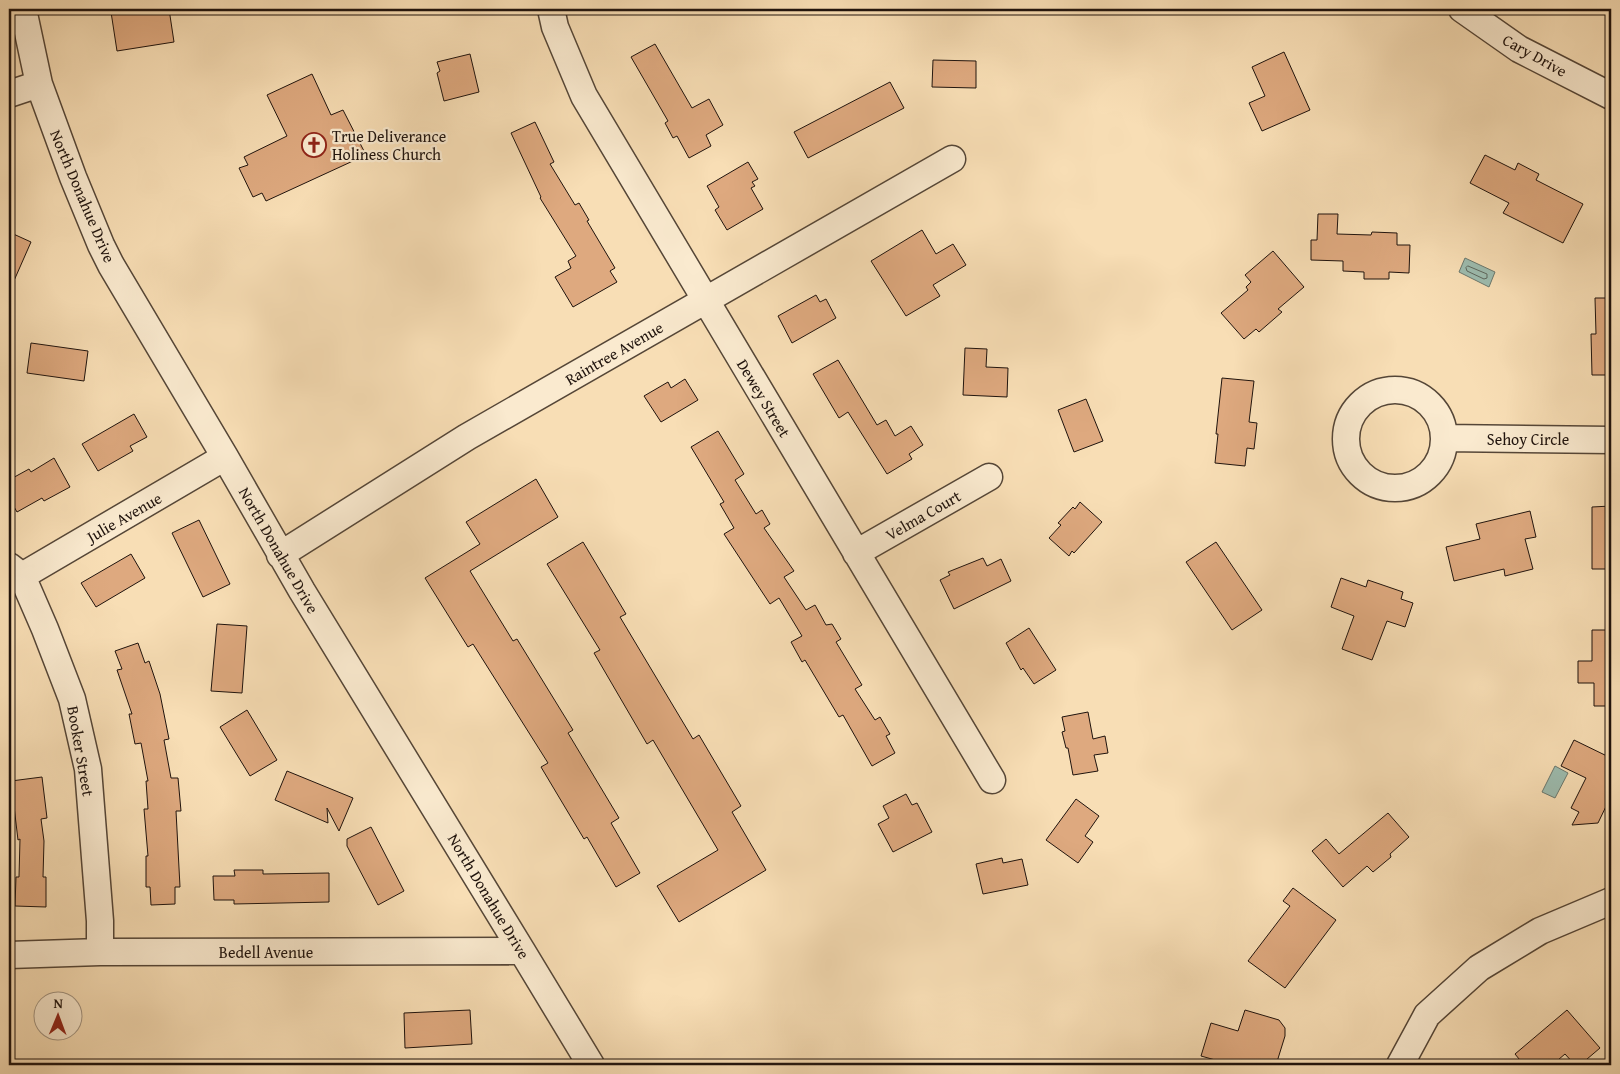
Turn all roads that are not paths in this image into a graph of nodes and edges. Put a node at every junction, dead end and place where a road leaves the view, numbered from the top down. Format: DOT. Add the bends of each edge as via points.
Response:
graph roads {
  1 [pos="23,9"];
  2 [pos="551,9"];
  3 [pos="1462,9"];
  4 [pos="39,84"];
  5 [pos="9,94"];
  6 [pos="1611,96"];
  7 [pos="952,158"];
  8 [pos="706,300"];
  9 [pos="1444,438"];
  10 [pos="1611,440"];
  11 [pos="225,457"];
  12 [pos="989,477"];
  13 [pos="856,553"];
  14 [pos="280,555"];
  15 [pos="15,571"];
  16 [pos="992,780"];
  17 [pos="1611,901"];
  18 [pos="522,951"];
  19 [pos="100,952"];
  20 [pos="9,955"];
  21 [pos="590,1065"];
  22 [pos="1400,1065"];
  1 -- 4 [label="street, North Donahue Drive"];
  2 -- 8 [label="street, Dewey Street" via="555,27 584,96"];
  3 -- 6 [label="street, Cary Drive" via="1519,49"];
  4 -- 5 [label="street"];
  4 -- 11 [label="street, North Donahue Drive" via="101,245"];
  7 -- 8 [label="street, Raintree Avenue"];
  8 -- 13 [label="street, Dewey Street"];
  8 -- 14 [label="street, Raintree Avenue" via="467,437"];
  9 -- 10 [label="street, Sehoy Circle"];
  11 -- 14 [label="street, North Donahue Drive"];
  11 -- 15 [label="street, Julie Avenue"];
  12 -- 13 [label="street, Velma Court"];
  13 -- 16 [label="street, Dewey Street"];
  14 -- 18 [label="street, North Donahue Drive"];
  15 -- 19 [label="street, Booker Street" via="45,629 72,698 88,769"];
  17 -- 22 [label="street" via="1540,931 1478,968 1427,1015"];
  18 -- 19 [label="street, Bedell Avenue"];
  18 -- 21 [label="street, North Donahue Drive"];
  19 -- 20 [label="street, Bedell Avenue"];
}
